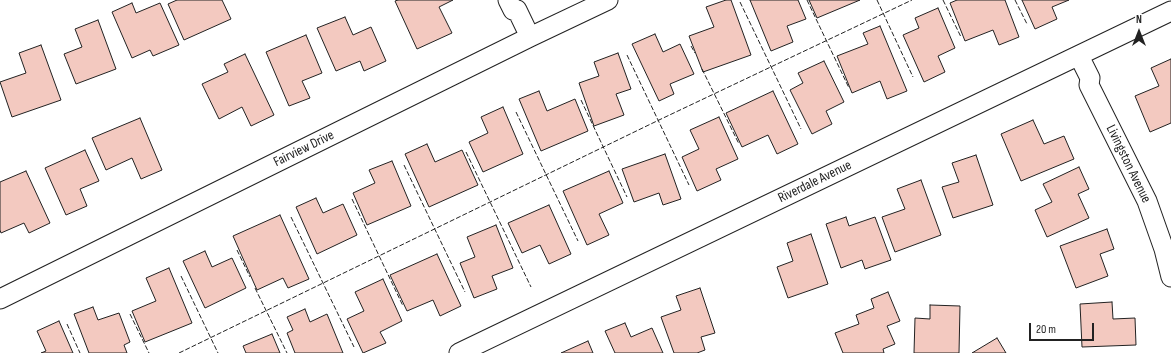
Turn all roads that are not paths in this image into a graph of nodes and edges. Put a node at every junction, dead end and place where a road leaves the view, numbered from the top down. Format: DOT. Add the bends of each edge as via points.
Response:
graph roads {
  1 [pos="508,0"];
  2 [pos="608,0"];
  3 [pos="1171,11"];
  4 [pos="530,37"];
  5 [pos="1079,56"];
  6 [pos="1171,277"];
  7 [pos="0,299"];
  8 [pos="459,353"];
  1 -- 4 [label="street" via="513,10 517,10"];
  2 -- 4 [label="street, Fairview Drive"];
  3 -- 5 [label="street, Riverdale Avenue"];
  4 -- 7 [label="street, Fairview Drive"];
  5 -- 6 [label="street, Livingston Avenue" via="1090,78 1089,85 1147,201"];
  5 -- 8 [label="street, Riverdale Avenue"];
}
